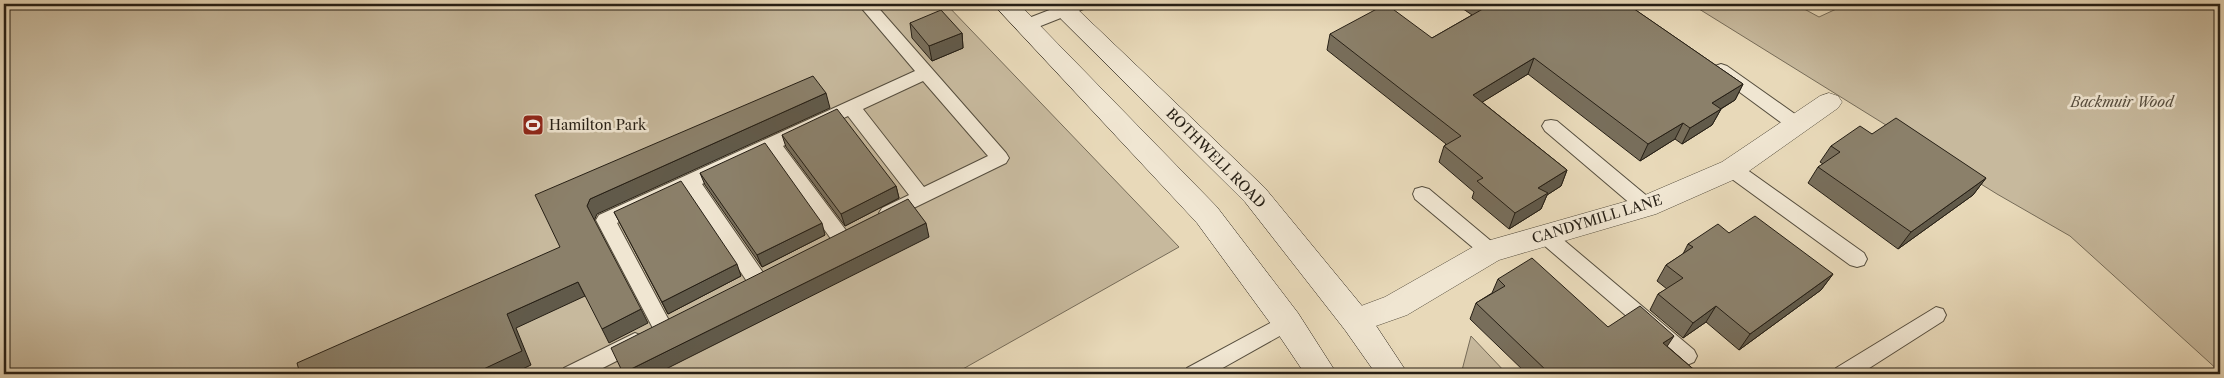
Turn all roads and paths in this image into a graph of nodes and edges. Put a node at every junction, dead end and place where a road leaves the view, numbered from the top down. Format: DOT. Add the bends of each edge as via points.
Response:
graph roads {
  1 [pos="866,4"];
  2 [pos="1005,4"];
  3 [pos="1067,6"];
  4 [pos="1027,25"];
  5 [pos="1708,61"];
  6 [pos="926,74"];
  7 [pos="1829,102"];
  8 [pos="852,108"];
  9 [pos="1796,124"];
  10 [pos="1551,126"];
  11 [pos="772,144"];
  12 [pos="1732,170"];
  13 [pos="690,181"];
  14 [pos="1422,194"];
  15 [pos="921,197"];
  16 [pos="1646,206"];
  17 [pos="877,220"];
  18 [pos="859,229"];
  19 [pos="1546,236"];
  20 [pos="1490,251"];
  21 [pos="1857,259"];
  22 [pos="757,280"];
  23 [pos="1936,315"];
  24 [pos="680,319"];
  25 [pos="1356,321"];
  26 [pos="1287,322"];
  27 [pos="664,328"];
  28 [pos="1688,356"];
  29 [pos="571,374"];
  30 [pos="1194,374"];
  31 [pos="1322,374"];
  32 [pos="1393,374"];
  33 [pos="1843,374"];
  1 -- 6 [label="lane"];
  2 -- 4 [label="main road"];
  3 -- 4 [label="lane"];
  3 -- 25 [label="main road, BOTHWELL ROAD" via="1255,194"];
  4 -- 26 [label="main road" via="1207,215"];
  5 -- 9 [label="lane"];
  6 -- 8 [label="lane"];
  6 -- 15 [label="lane" via="1000,158"];
  7 -- 9 [label="main road, CANDYMILL LANE"];
  8 -- 11 [label="lane"];
  8 -- 15 [label="lane"];
  9 -- 12 [label="main road, CANDYMILL LANE"];
  10 -- 16 [label="lane"];
  11 -- 13 [label="lane"];
  11 -- 18 [label="lane" via="833,242"];
  12 -- 16 [label="main road, CANDYMILL LANE"];
  12 -- 21 [label="lane"];
  13 -- 22 [label="lane"];
  13 -- 27 [label="lane" via="606,220"];
  14 -- 20 [label="lane"];
  15 -- 17 [label="lane"];
  16 -- 19 [label="main road, CANDYMILL LANE"];
  19 -- 20 [label="main road, CANDYMILL LANE"];
  19 -- 28 [label="lane"];
  20 -- 25 [label="main road, CANDYMILL LANE" via="1396,306"];
  23 -- 33 [label="lane"];
  24 -- 27 [label="lane"];
  25 -- 32 [label="main road, BOTHWELL ROAD"];
  26 -- 30 [label="lane"];
  26 -- 31 [label="main road"];
  27 -- 29 [label="lane"];
}
